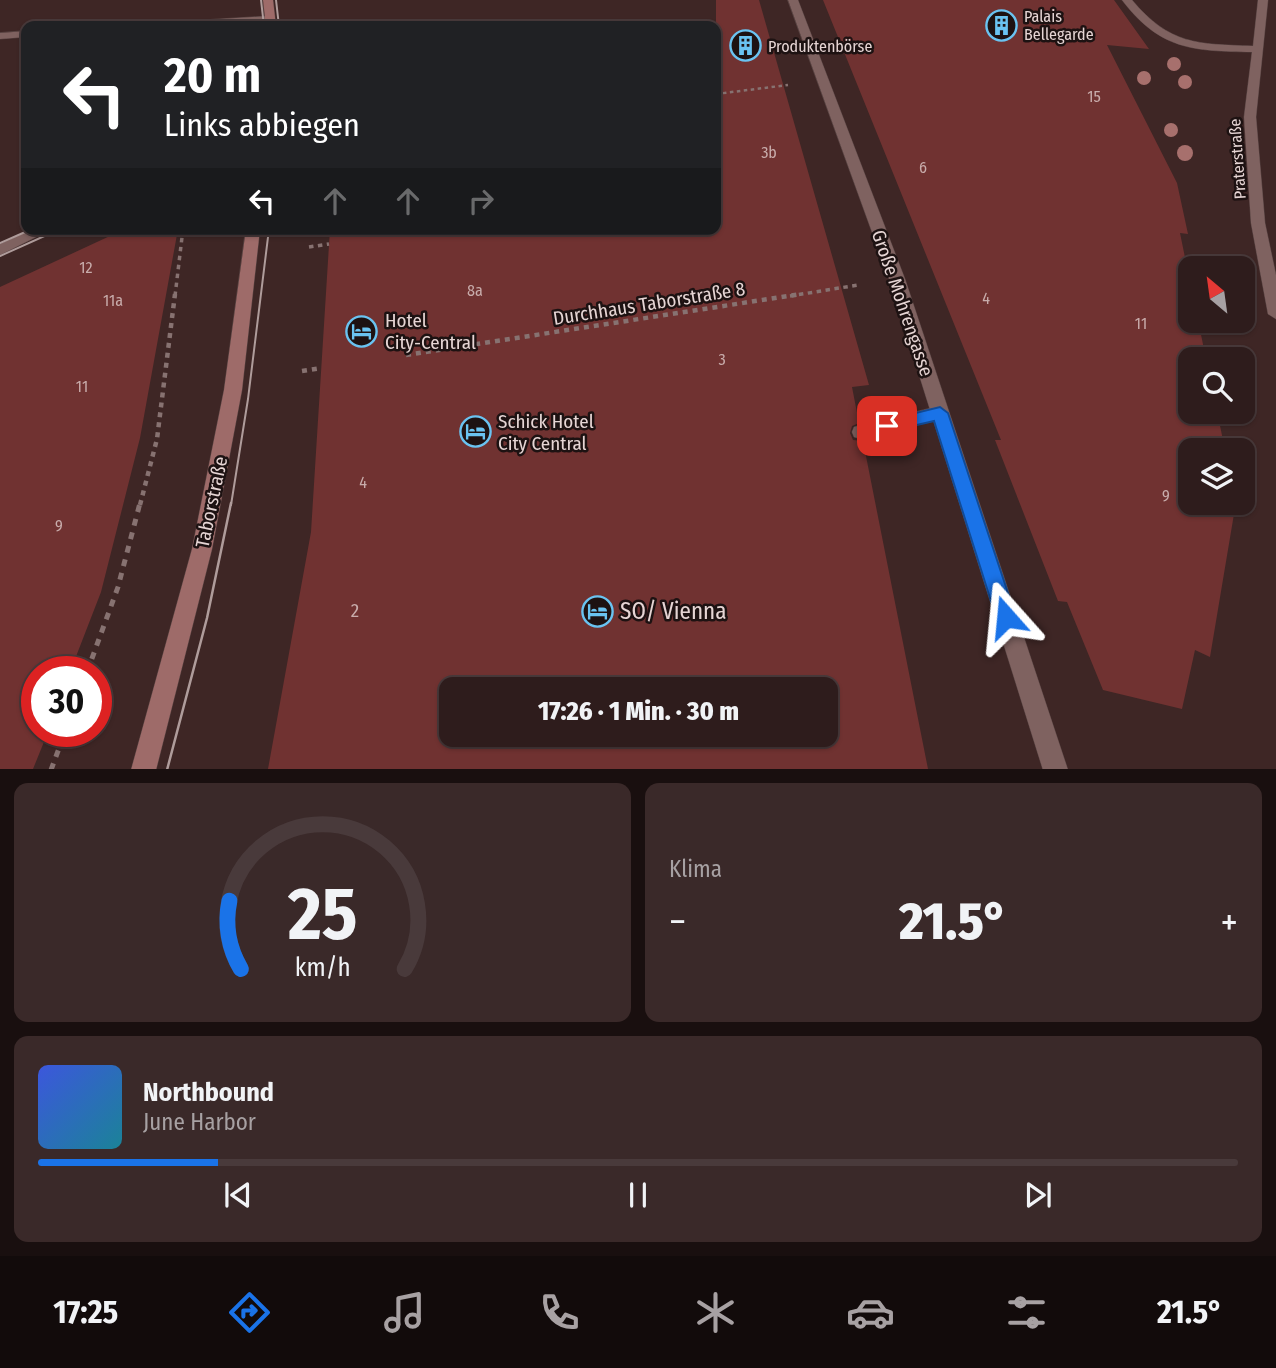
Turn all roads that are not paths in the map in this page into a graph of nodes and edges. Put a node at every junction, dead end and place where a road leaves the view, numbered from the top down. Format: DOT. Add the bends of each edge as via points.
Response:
graph roads {
  1 [pos="268,0"];
  2 [pos="793,0"];
  3 [pos="1127,0"];
  4 [pos="1263,0"];
  5 [pos="271,21"];
  6 [pos="21,34"];
  7 [pos="0,36"];
  8 [pos="1257,49"];
  9 [pos="32,235"];
  10 [pos="252,235"];
  11 [pos="0,250"];
  12 [pos="1276,314"];
  13 [pos="940,413"];
  14 [pos="861,432"];
  15 [pos="143,769"];
  16 [pos="1056,769"];
  1 -- 5 [label="main road"];
  2 -- 13 [label="street, Große Mohrengasse" via="897,279"];
  3 -- 8 [label="street" via="1149,25 1184,42"];
  4 -- 8 [label="street, Praterstraße"];
  6 -- 7 [label="street"];
  8 -- 12 [label="street, Praterstraße" via="1251,131 1258,223"];
  9 -- 11 [label="street"];
  10 -- 15 [label="main road, Taborstraße" via="233,390 202,549"];
  13 -- 14 [label="street"];
  13 -- 16 [label="street, Große Mohrengasse"];
}
